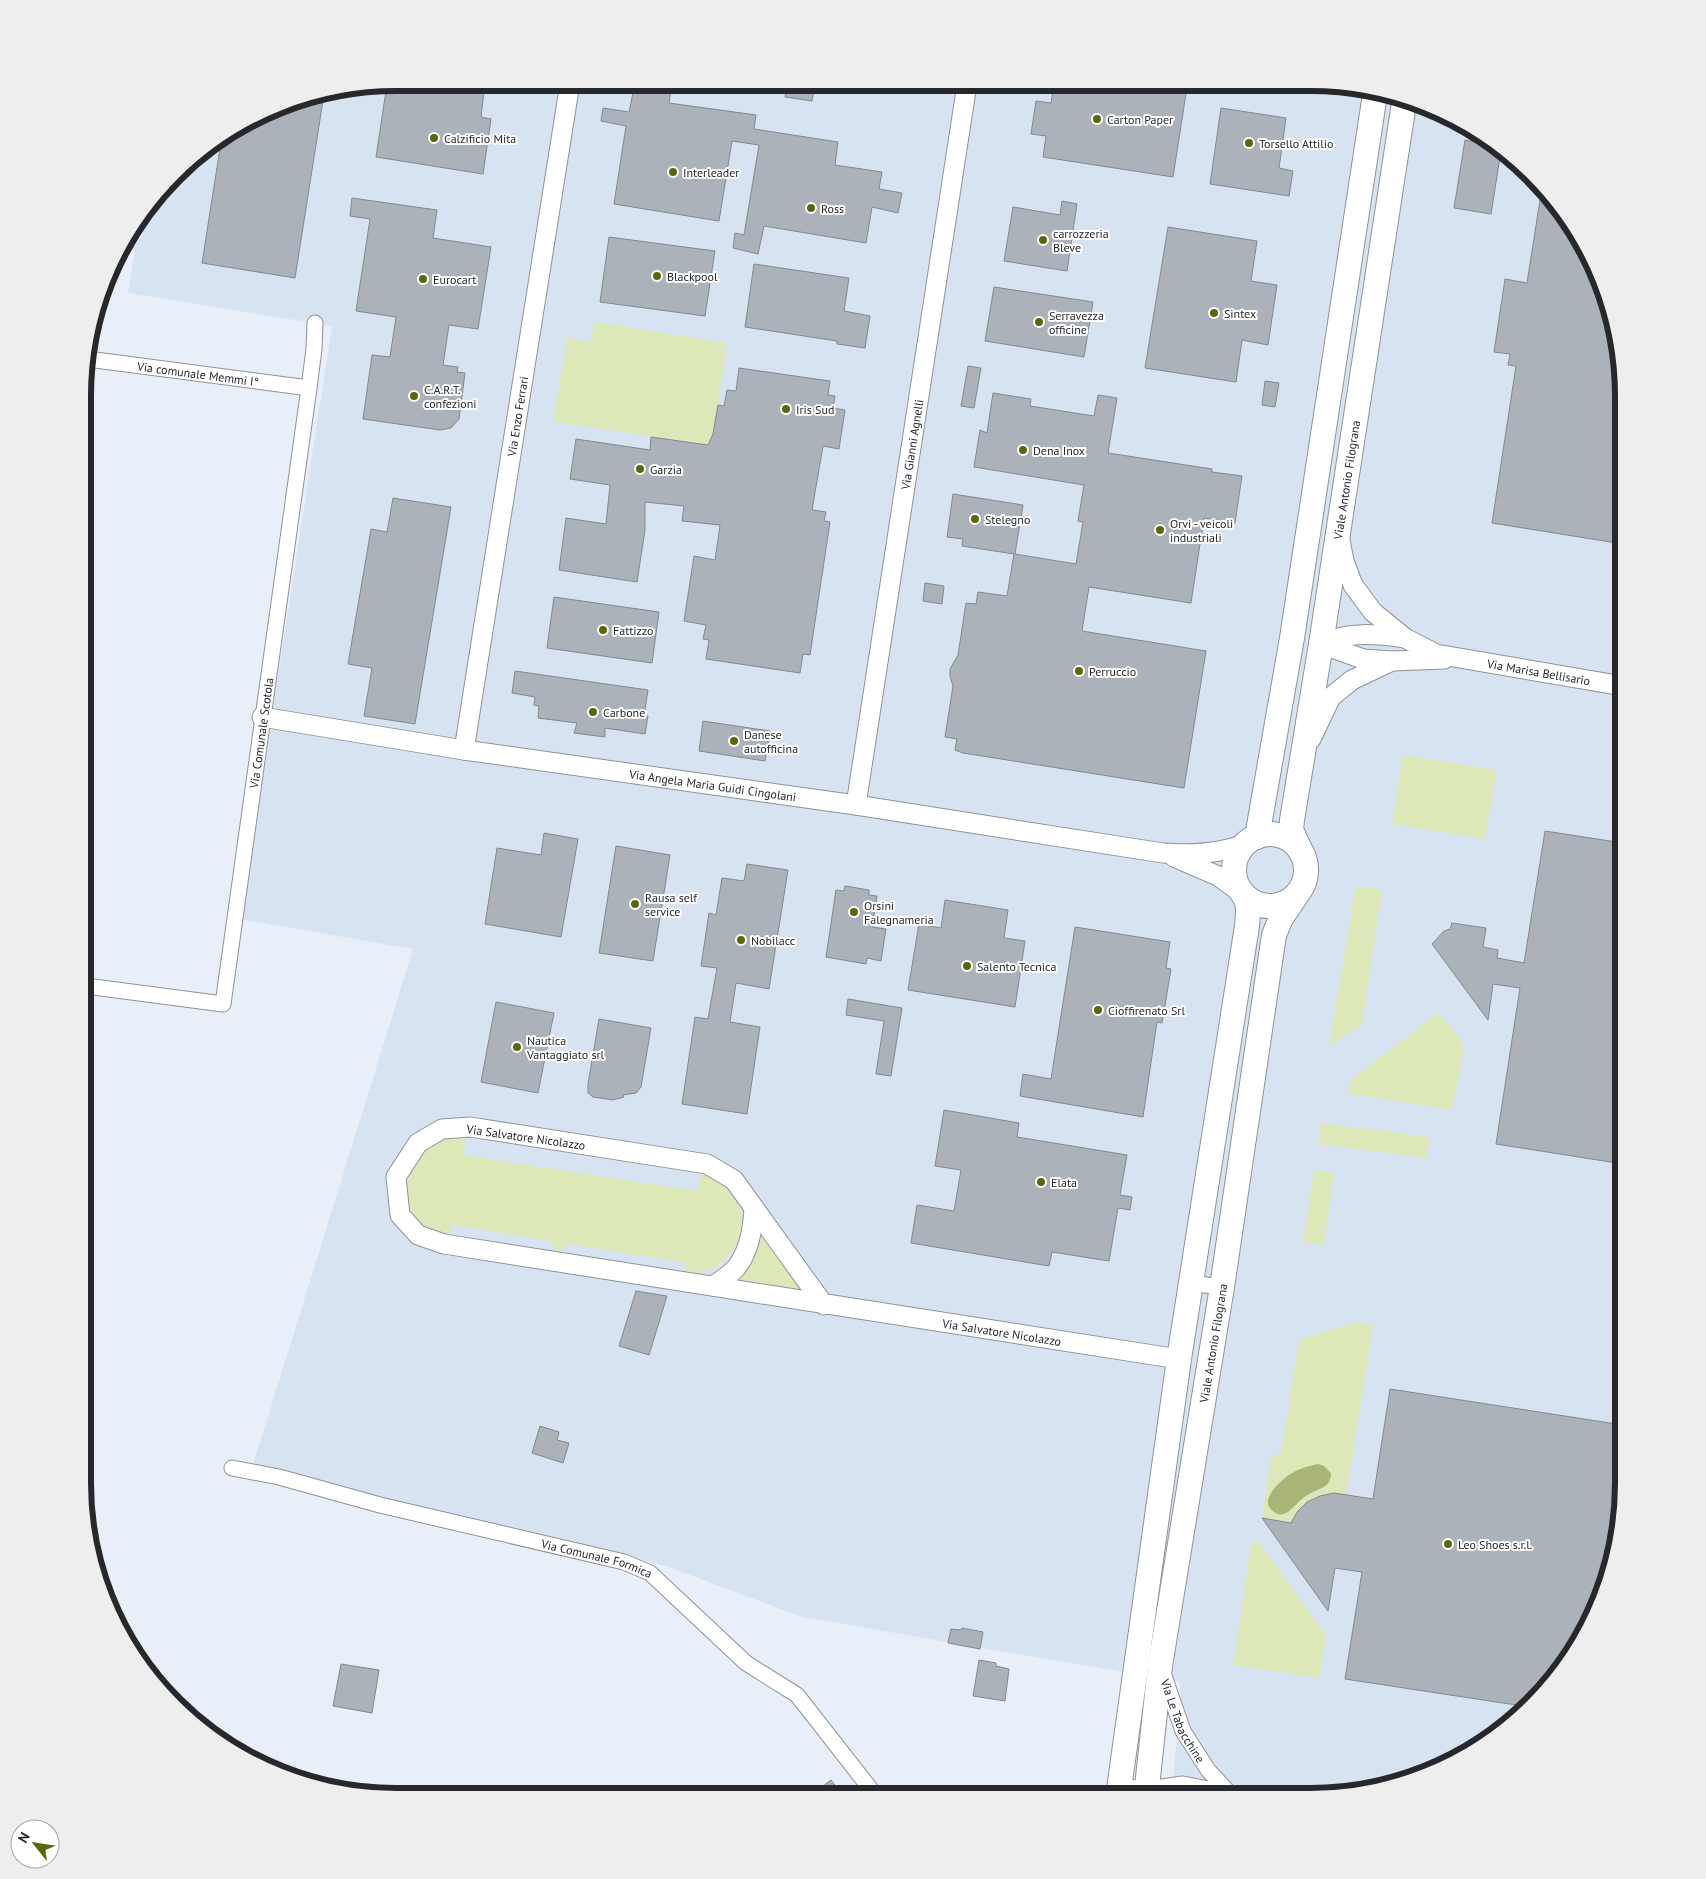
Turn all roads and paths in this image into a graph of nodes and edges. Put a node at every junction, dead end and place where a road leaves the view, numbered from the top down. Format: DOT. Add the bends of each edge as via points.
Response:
graph roads {
  1 [pos="569,91"];
  2 [pos="966,91"];
  3 [pos="1375,99"];
  4 [pos="1404,106"];
  5 [pos="315,323"];
  6 [pos="94,360"];
  7 [pos="309,388"];
  8 [pos="1338,531"];
  9 [pos="1292,638"];
  10 [pos="1405,638"];
  11 [pos="1321,644"];
  12 [pos="1455,658"];
  13 [pos="1392,661"];
  14 [pos="1615,685"];
  15 [pos="262,717"];
  16 [pos="464,750"];
  17 [pos="1302,758"];
  18 [pos="856,805"];
  19 [pos="1252,840"];
  20 [pos="1163,854"];
  21 [pos="1302,854"];
  22 [pos="1243,894"];
  23 [pos="1296,896"];
  24 [pos="91,987"];
  25 [pos="754,1208"];
  26 [pos="1190,1283"];
  27 [pos="713,1286"];
  28 [pos="1222,1287"];
  29 [pos="824,1305"];
  30 [pos="1179,1359"];
  31 [pos="232,1468"];
  32 [pos="1160,1666"];
  33 [pos="870,1788"];
  34 [pos="1119,1788"];
  35 [pos="1150,1788"];
  36 [pos="1169,1788"];
  37 [pos="1203,1788"];
  38 [pos="1224,1788"];
  1 -- 16 [label="street, Via Enzo Ferrari"];
  2 -- 18 [label="street, Via Gianni Agnelli"];
  3 -- 9 [label="main road"];
  4 -- 8 [label="main road, Viale Antonio Filograna"];
  5 -- 7 [label="street, Via Comunale Scotola"];
  6 -- 7 [label="street, Via comunale Memmi I°"];
  7 -- 15 [label="street, Via Comunale Scotola"];
  8 -- 10 [label="street, Via Marisa Bellisario" via="1353,584 1373,612"];
  8 -- 11 [label="main road, Viale Antonio Filograna"];
  9 -- 11 [label="main road"];
  9 -- 19 [label="main road"];
  10 -- 11 [label="street, Via Marisa Bellisario" via="1349,634"];
  10 -- 12 [label="street, Via Marisa Bellisario" via="1436,654"];
  11 -- 13 [label="street, Via Marisa Bellisario" via="1363,659"];
  11 -- 17 [label="main road, Viale Antonio Filograna"];
  12 -- 13 [label="street, Via Marisa Bellisario"];
  12 -- 14 [label="street, Via Marisa Bellisario"];
  13 -- 17 [label="street, Via Marisa Bellisario" via="1352,680 1331,698"];
  15 -- 16 [label="street, Via Angela Maria Guidi Cingolani"];
  15 -- 24 [label="street, Via Comunale Scotola" via="223,1004"];
  16 -- 18 [label="street, Via Angela Maria Guidi Cingolani"];
  17 -- 21 [label="main road, Viale Antonio Filograna" via="1291,830"];
  18 -- 20 [label="street, Via Angela Maria Guidi Cingolani"];
  19 -- 20 [label="street" via="1232,850"];
  19 -- 21 [label="main road" via="1272,835 1287,839"];
  19 -- 22 [label="main road" via="1239,852 1235,862 1234,874"];
  20 -- 22 [label="street" via="1218,876"];
  21 -- 23 [label="main road" via="1306,876"];
  22 -- 23 [label="main road" via="1263,906 1286,903"];
  22 -- 26 [label="main road" via="1248,906 1247,926"];
  23 -- 28 [label="main road, Viale Antonio Filograna" via="1274,935"];
  25 -- 27 [label="street" via="753,1228 735,1269"];
  25 -- 27 [label="street, Via Salvatore Nicolazzo" via="734,1180 707,1164 470,1127 442,1130 418,1143 396,1177 400,1216 418,1235 444,1244"];
  25 -- 29 [label="street, Via Salvatore Nicolazzo"];
  26 -- 28 [label="street"];
  26 -- 30 [label="main road"];
  27 -- 29 [label="street, Via Salvatore Nicolazzo"];
  28 -- 32 [label="main road, Viale Antonio Filograna"];
  29 -- 30 [label="street, Via Salvatore Nicolazzo"];
  30 -- 34 [label="main road"];
  31 -- 33 [label="street, Via Comunale Formica" via="624,1562 650,1573 746,1663 798,1695"];
  32 -- 35 [label="main road, Viale Antonio Filograna"];
  32 -- 38 [label="street, Via Le Tabacchine" via="1183,1731"];
  36 -- 37 [label="street, Via Le Tabacchine" via="1183,1784"];
}
